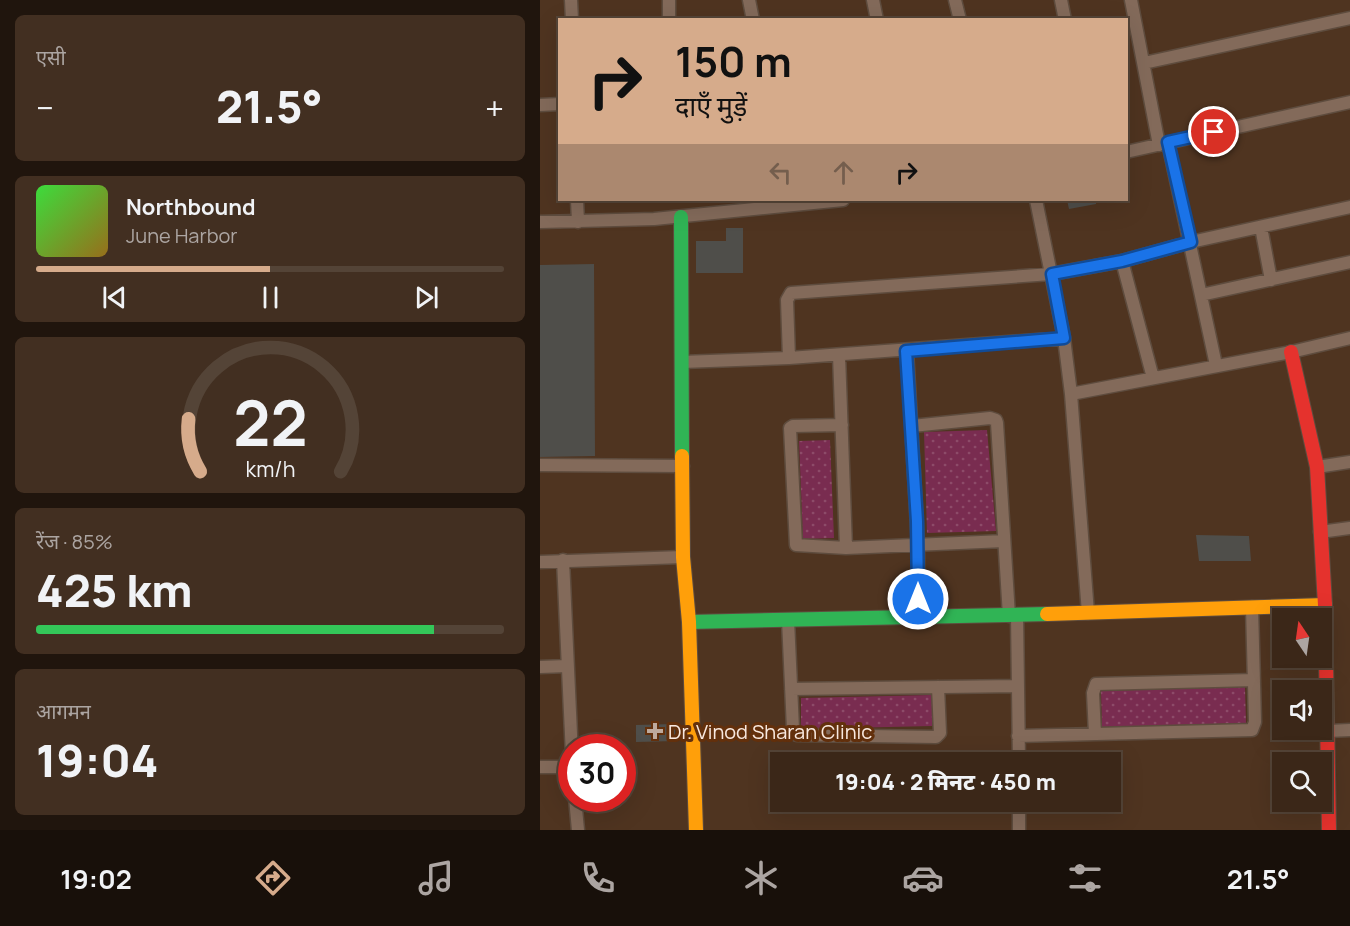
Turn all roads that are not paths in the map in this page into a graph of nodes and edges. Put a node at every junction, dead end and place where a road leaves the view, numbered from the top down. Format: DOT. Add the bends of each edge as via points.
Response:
graph roads {
  1 [pos="571,0"];
  2 [pos="669,0"];
  3 [pos="749,0"];
  4 [pos="873,0"];
  5 [pos="955,0"];
  6 [pos="1061,0"];
  7 [pos="1131,0"];
  8 [pos="572,18"];
  9 [pos="669,18"];
  10 [pos="753,18"];
  11 [pos="877,18"];
  12 [pos="960,18"];
  13 [pos="1065,18"];
  14 [pos="1350,18"];
  15 [pos="1144,63"];
  16 [pos="1350,102"];
  17 [pos="540,105"];
  18 [pos="558,105"];
  19 [pos="1163,144"];
  20 [pos="1128,152"];
  21 [pos="577,201"];
  22 [pos="833,201"];
  23 [pos="1036,201"];
  24 [pos="1350,207"];
  25 [pos="681,217"];
  26 [pos="540,222"];
  27 [pos="578,222"];
  28 [pos="1261,227"];
  29 [pos="1191,242"];
  30 [pos="1122,261"];
  31 [pos="1350,262"];
  32 [pos="1052,274"];
  33 [pos="1271,280"];
  34 [pos="1201,296"];
  35 [pos="1064,338"];
  36 [pos="1350,338"];
  37 [pos="906,351"];
  38 [pos="1291,352"];
  39 [pos="839,355"];
  40 [pos="789,358"];
  41 [pos="682,362"];
  42 [pos="1216,365"];
  43 [pos="1153,378"];
  44 [pos="1071,394"];
  45 [pos="842,425"];
  46 [pos="912,426"];
  47 [pos="1350,462"];
  48 [pos="540,465"];
  49 [pos="683,466"];
  50 [pos="1317,467"];
  51 [pos="1350,528"];
  52 [pos="1320,532"];
  53 [pos="1004,541"];
  54 [pos="918,545"];
  55 [pos="846,548"];
  56 [pos="683,557"];
  57 [pos="562,560"];
  58 [pos="540,562"];
  59 [pos="1324,605"];
  60 [pos="1252,607"];
  61 [pos="1088,613"];
  62 [pos="1013,616"];
  63 [pos="918,617"];
  64 [pos="788,620"];
  65 [pos="689,622"];
  66 [pos="567,666"];
  67 [pos="540,667"];
  68 [pos="1254,680"];
  69 [pos="1326,680"];
  70 [pos="1018,686"];
  71 [pos="938,687"];
  72 [pos="791,689"];
  73 [pos="1350,730"];
  74 [pos="1332,731"];
  75 [pos="571,734"];
  76 [pos="1095,734"];
  77 [pos="1018,736"];
  78 [pos="1328,740"];
  79 [pos="1019,752"];
  80 [pos="540,767"];
  81 [pos="558,767"];
  82 [pos="576,812"];
  83 [pos="1019,812"];
  84 [pos="578,830"];
  85 [pos="696,830"];
  86 [pos="1019,830"];
  87 [pos="1329,830"];
  1 -- 8 [label="street"];
  2 -- 9 [label="street"];
  3 -- 10 [label="street"];
  4 -- 11 [label="street"];
  5 -- 12 [label="street"];
  6 -- 13 [label="street"];
  7 -- 15 [label="street"];
  14 -- 15 [label="street"];
  15 -- 19 [label="street"];
  16 -- 19 [label="street"];
  17 -- 18 [label="street"];
  19 -- 20 [label="street"];
  19 -- 29 [label="street"];
  21 -- 27 [label="street"];
  22 -- 25 [label="street"];
  23 -- 32 [label="street"];
  24 -- 28 [label="street"];
  25 -- 27 [label="street"];
  25 -- 41 [label="street"];
  26 -- 27 [label="street"];
  28 -- 29 [label="street"];
  28 -- 33 [label="street"];
  29 -- 30 [label="street"];
  29 -- 34 [label="street"];
  30 -- 32 [label="street"];
  30 -- 43 [label="street"];
  31 -- 33 [label="street"];
  32 -- 35 [label="street"];
  32 -- 40 [label="street" via="791,293 787,300"];
  33 -- 34 [label="street"];
  34 -- 42 [label="street"];
  35 -- 37 [label="street"];
  35 -- 44 [label="street"];
  36 -- 38 [label="street"];
  37 -- 39 [label="street"];
  37 -- 46 [label="street"];
  38 -- 42 [label="street"];
  38 -- 50 [label="street"];
  39 -- 40 [label="street"];
  39 -- 45 [label="street"];
  40 -- 41 [label="street"];
  41 -- 49 [label="street"];
  42 -- 43 [label="street"];
  43 -- 44 [label="street"];
  44 -- 61 [label="street"];
  45 -- 55 [label="street"];
  45 -- 55 [label="street" via="790,429 795,545"];
  46 -- 53 [label="street" via="996,420"];
  46 -- 54 [label="street"];
  47 -- 50 [label="street"];
  48 -- 49 [label="street"];
  49 -- 56 [label="street"];
  50 -- 52 [label="street"];
  51 -- 52 [label="street"];
  52 -- 59 [label="street"];
  53 -- 54 [label="street"];
  53 -- 62 [label="street"];
  54 -- 55 [label="street"];
  54 -- 63 [label="street"];
  56 -- 57 [label="street"];
  56 -- 65 [label="street"];
  57 -- 58 [label="street"];
  57 -- 66 [label="street"];
  59 -- 60 [label="street"];
  59 -- 69 [label="street"];
  60 -- 61 [label="street"];
  60 -- 68 [label="street"];
  61 -- 62 [label="street"];
  62 -- 63 [label="street"];
  62 -- 70 [label="street"];
  63 -- 64 [label="street"];
  64 -- 65 [label="street"];
  64 -- 72 [label="street"];
  65 -- 85 [label="street"];
  66 -- 67 [label="street"];
  66 -- 75 [label="street"];
  68 -- 76 [label="street" via="1252,730"];
  68 -- 76 [label="street" via="1096,684"];
  70 -- 71 [label="street"];
  70 -- 77 [label="street"];
  71 -- 72 [label="street"];
  71 -- 72 [label="street" via="936,737 797,735 793,729"];
  73 -- 74 [label="street"];
  76 -- 77 [label="street"];
  77 -- 79 [label="street"];
  78 -- 87 [label="street"];
  80 -- 81 [label="street"];
  82 -- 84 [label="street"];
  83 -- 86 [label="street"];
}
